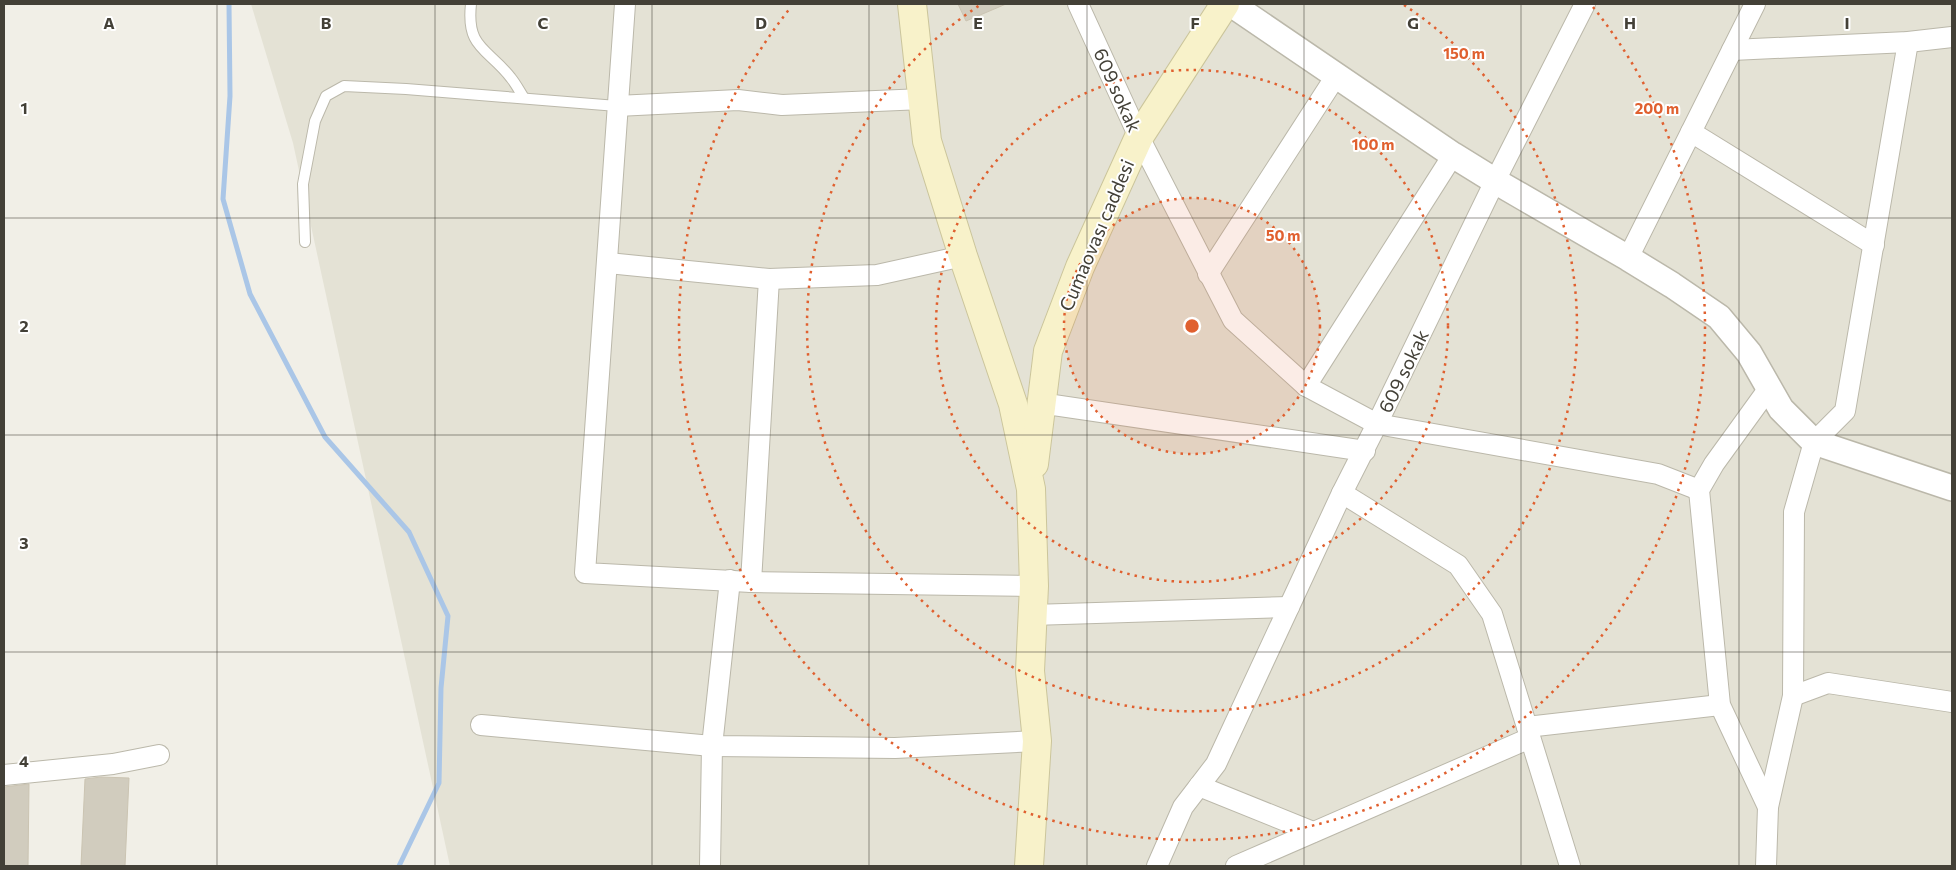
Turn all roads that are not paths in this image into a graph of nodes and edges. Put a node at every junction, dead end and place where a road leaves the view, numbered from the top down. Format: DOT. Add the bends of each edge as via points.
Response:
graph roads {
  1 [pos="471,4"];
  2 [pos="625,4"];
  3 [pos="912,4"];
  4 [pos="1078,4"];
  5 [pos="1225,4"];
  6 [pos="1231,4"];
  7 [pos="1585,4"];
  8 [pos="1755,4"];
  9 [pos="1952,37"];
  10 [pos="1908,42"];
  11 [pos="1732,50"];
  12 [pos="1336,76"];
  13 [pos="524,98"];
  14 [pos="923,99"];
  15 [pos="617,106"];
  16 [pos="1691,132"];
  17 [pos="1138,137"];
  18 [pos="1453,155"];
  19 [pos="1495,181"];
  20 [pos="305,242"];
  21 [pos="1874,245"];
  22 [pos="963,256"];
  23 [pos="1628,258"];
  24 [pos="608,264"];
  25 [pos="1208,274"];
  26 [pos="769,279"];
  27 [pos="1306,386"];
  28 [pos="1769,388"];
  29 [pos="1040,403"];
  30 [pos="1377,424"];
  31 [pos="1814,442"];
  32 [pos="1365,451"];
  33 [pos="1952,488"];
  34 [pos="1031,489"];
  35 [pos="1699,490"];
  36 [pos="1342,493"];
  37 [pos="730,580"];
  38 [pos="751,582"];
  39 [pos="1034,586"];
  40 [pos="1289,607"];
  41 [pos="1032,615"];
  42 [pos="1793,696"];
  43 [pos="1952,702"];
  44 [pos="1720,705"];
  45 [pos="482,725"];
  46 [pos="1528,732"];
  47 [pos="1037,741"];
  48 [pos="712,746"];
  49 [pos="159,755"];
  50 [pos="4,775"];
  51 [pos="1199,786"];
  52 [pos="1768,807"];
  53 [pos="1314,832"];
  54 [pos="710,866"];
  55 [pos="1029,866"];
  56 [pos="1157,866"];
  57 [pos="1236,866"];
  58 [pos="1570,866"];
  59 [pos="1766,866"];
  1 -- 13 [label="lane" via="470,28 474,38 511,78"];
  2 -- 15 [label="street"];
  3 -- 14 [label="main road"];
  4 -- 17 [label="street, 609 sokak"];
  5 -- 17 [label="main road, Cumaovası caddesi"];
  6 -- 12 [label="street"];
  7 -- 19 [label="street, 609 sokak"];
  8 -- 11 [label="street"];
  9 -- 10 [label="street"];
  10 -- 11 [label="street"];
  10 -- 21 [label="street"];
  11 -- 16 [label="street"];
  12 -- 18 [label="street"];
  12 -- 25 [label="street"];
  13 -- 15 [label="lane"];
  13 -- 20 [label="lane" via="344,86 326,96 315,121 303,184"];
  14 -- 15 [label="street" via="782,105 738,100"];
  14 -- 22 [label="main road" via="928,141"];
  15 -- 24 [label="street"];
  16 -- 21 [label="street"];
  16 -- 23 [label="street"];
  17 -- 25 [label="street, 609 sokak"];
  17 -- 29 [label="main road, Cumaovası caddesi" via="1080,267 1048,351"];
  18 -- 19 [label="street"];
  18 -- 27 [label="street"];
  19 -- 23 [label="street"];
  19 -- 30 [label="street, 609 sokak"];
  21 -- 31 [label="street" via="1846,411"];
  22 -- 26 [label="street" via="877,275"];
  22 -- 34 [label="main road" via="1012,404"];
  23 -- 28 [label="street" via="1719,317 1749,353"];
  24 -- 26 [label="street"];
  24 -- 37 [label="street" via="585,573"];
  25 -- 27 [label="street, 609 sokak" via="1233,320"];
  26 -- 38 [label="street"];
  27 -- 30 [label="street, 609 sokak"];
  28 -- 31 [label="street" via="1781,409"];
  28 -- 35 [label="street"];
  29 -- 32 [label="street"];
  29 -- 34 [label="main road, Cumaovası caddesi"];
  30 -- 32 [label="street"];
  30 -- 35 [label="street" via="1658,474"];
  31 -- 33 [label="street"];
  31 -- 42 [label="street" via="1794,512"];
  32 -- 36 [label="street"];
  34 -- 39 [label="main road"];
  35 -- 44 [label="street"];
  36 -- 40 [label="street"];
  36 -- 46 [label="street" via="1458,565 1492,614"];
  37 -- 38 [label="street"];
  37 -- 48 [label="street"];
  38 -- 39 [label="street"];
  39 -- 41 [label="main road"];
  40 -- 41 [label="street"];
  40 -- 51 [label="street" via="1216,764"];
  41 -- 47 [label="main road" via="1030,671"];
  42 -- 43 [label="street" via="1828,683"];
  42 -- 52 [label="street"];
  44 -- 46 [label="street"];
  44 -- 52 [label="street"];
  45 -- 48 [label="street"];
  46 -- 53 [label="street"];
  46 -- 58 [label="street"];
  47 -- 48 [label="street" via="895,748"];
  47 -- 55 [label="main road"];
  48 -- 54 [label="street"];
  49 -- 50 [label="street" via="113,764"];
  51 -- 53 [label="street"];
  51 -- 56 [label="street" via="1183,807"];
  52 -- 59 [label="street"];
  53 -- 57 [label="street"];
}
